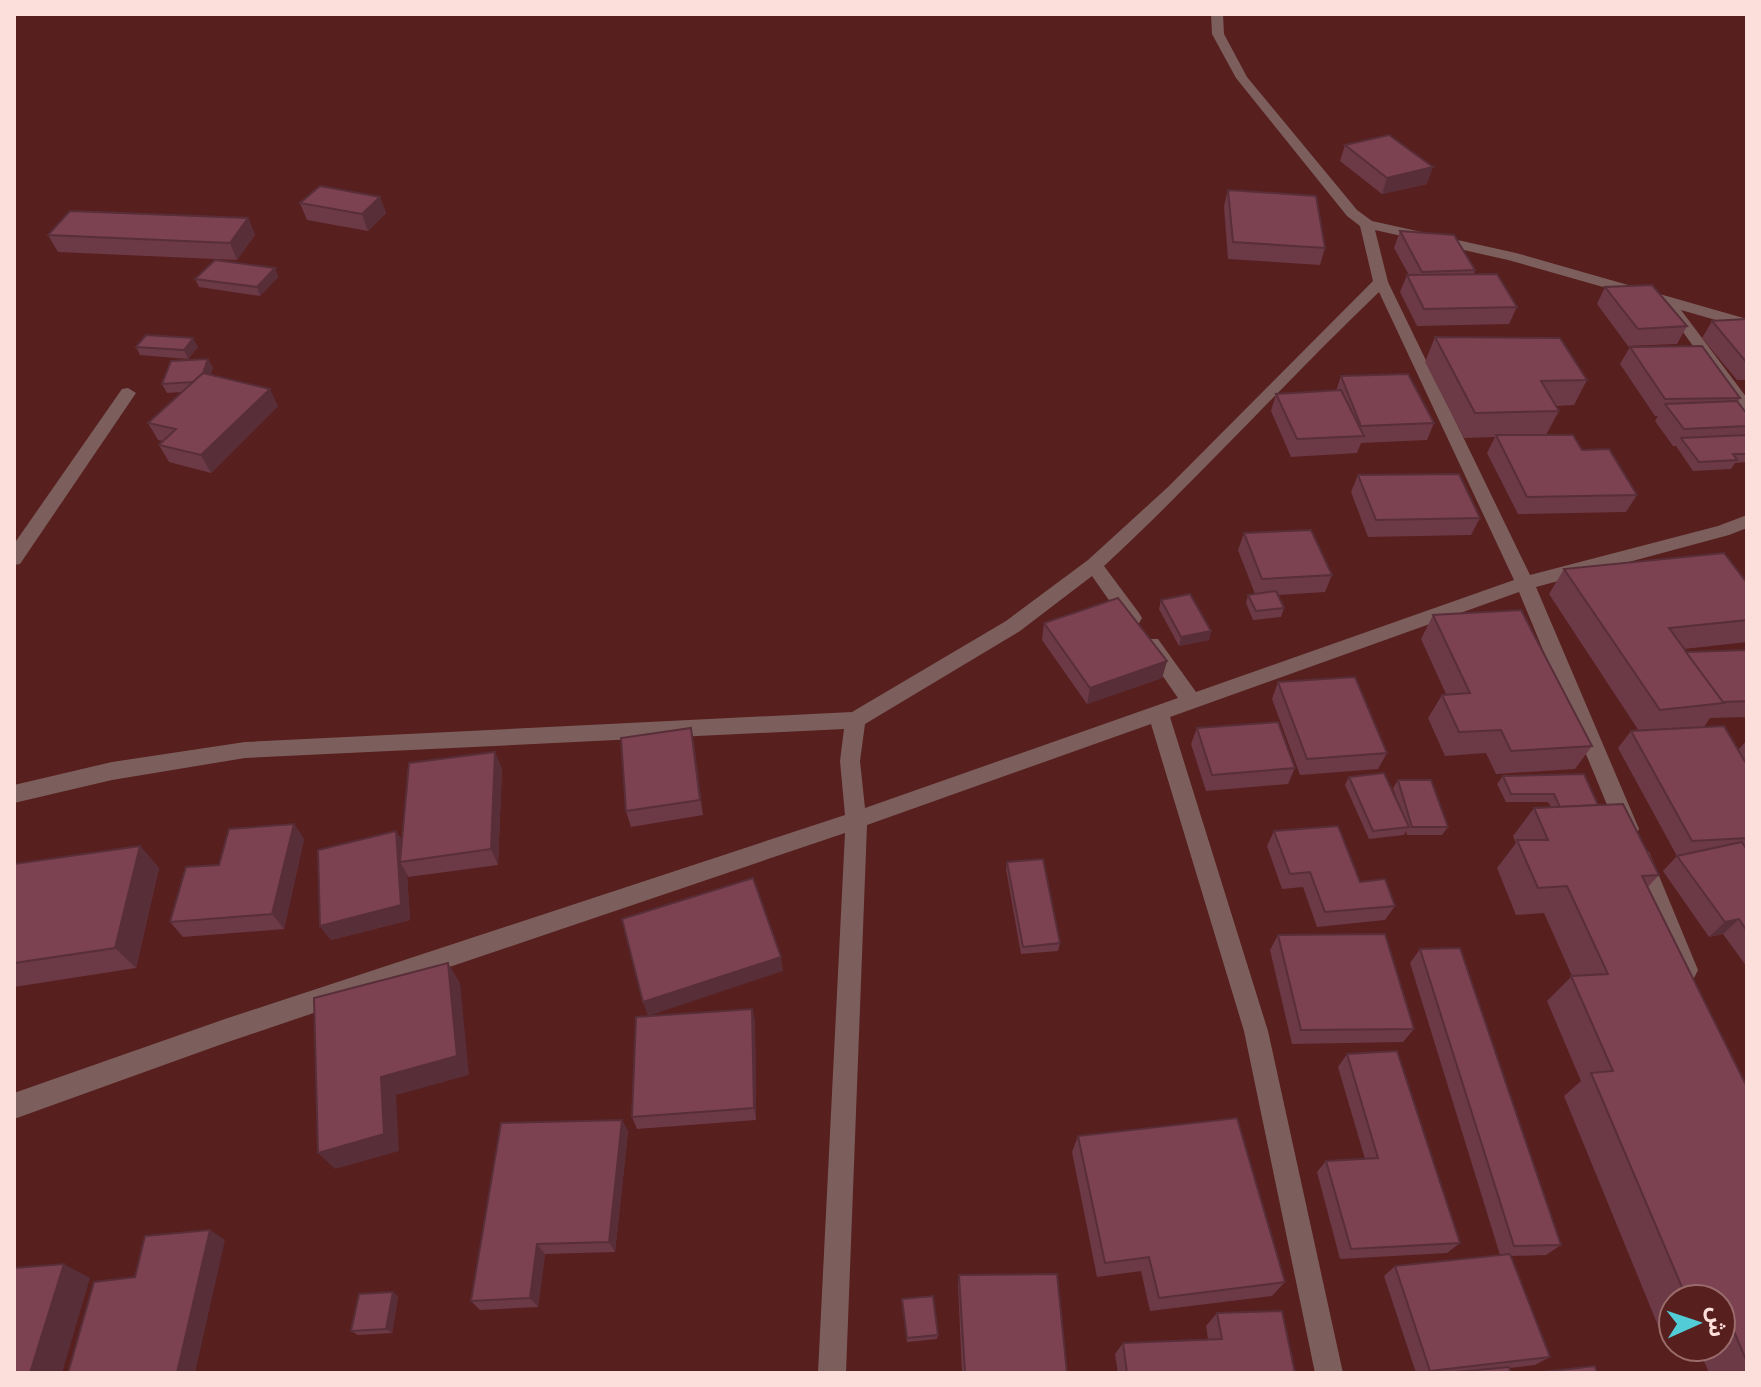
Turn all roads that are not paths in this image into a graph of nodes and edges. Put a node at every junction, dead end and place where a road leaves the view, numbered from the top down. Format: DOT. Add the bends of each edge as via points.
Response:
graph roads {
  1 [pos="1217,14"];
  2 [pos="1367,224"];
  3 [pos="1381,282"];
  4 [pos="1667,302"];
  5 [pos="1747,324"];
  6 [pos="128,393"];
  7 [pos="1747,409"];
  8 [pos="1747,521"];
  9 [pos="14,559"];
  10 [pos="1094,565"];
  11 [pos="1525,583"];
  12 [pos="1193,703"];
  13 [pos="1158,712"];
  14 [pos="855,720"];
  15 [pos="14,794"];
  16 [pos="856,820"];
  17 [pos="1693,986"];
  18 [pos="14,1106"];
  19 [pos="832,1373"];
  20 [pos="1329,1373"];
  1 -- 2 [label="street" via="1218,34 1242,78 1352,213"];
  2 -- 3 [label="street"];
  2 -- 4 [label="street" via="1511,256"];
  3 -- 10 [label="street"];
  3 -- 11 [label="street"];
  4 -- 5 [label="street"];
  4 -- 7 [label="street"];
  6 -- 9 [label="street"];
  8 -- 11 [label="street"];
  10 -- 12 [label="street"];
  10 -- 14 [label="street" via="1013,626"];
  11 -- 12 [label="street"];
  11 -- 17 [label="street"];
  12 -- 13 [label="street"];
  13 -- 16 [label="street"];
  13 -- 20 [label="street" via="1256,1031"];
  14 -- 15 [label="street" via="245,750 112,771"];
  14 -- 16 [label="street" via="850,761"];
  16 -- 18 [label="street"];
  16 -- 19 [label="street"];
}
